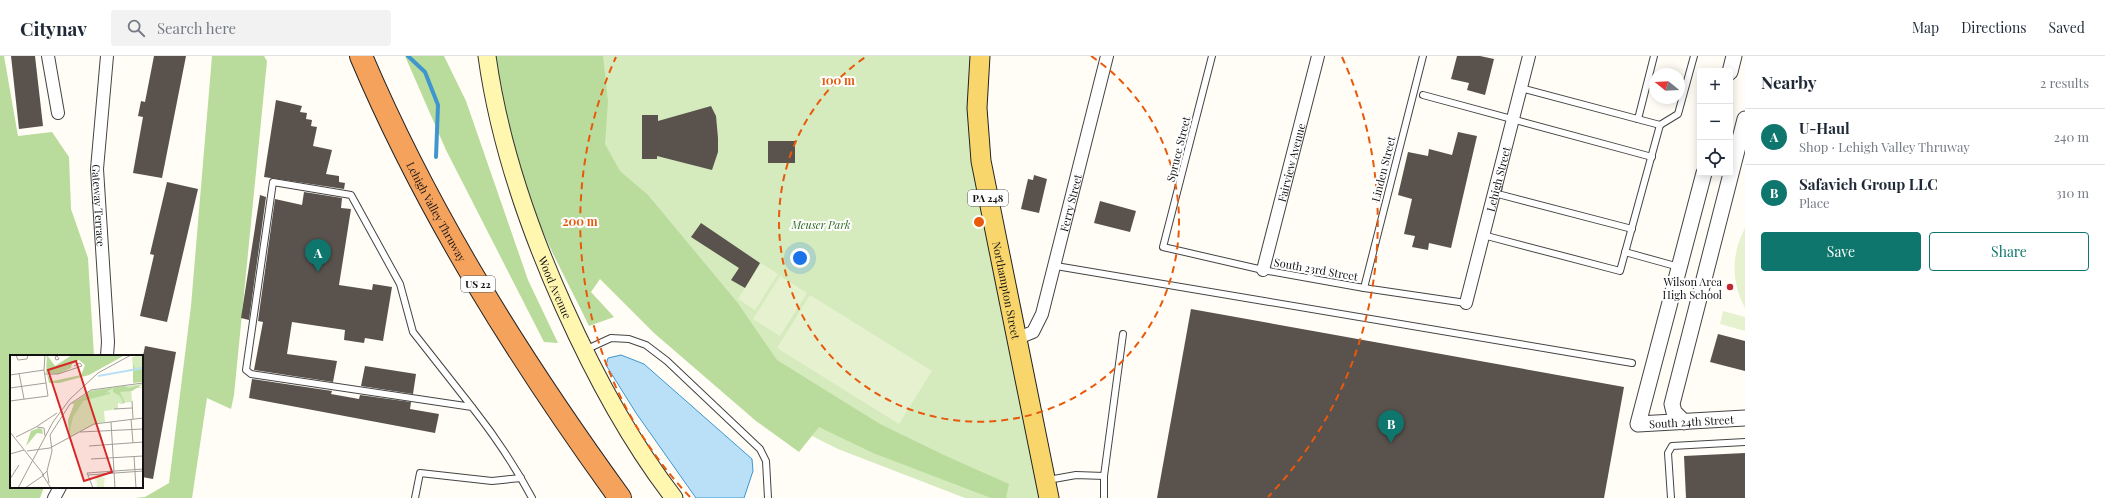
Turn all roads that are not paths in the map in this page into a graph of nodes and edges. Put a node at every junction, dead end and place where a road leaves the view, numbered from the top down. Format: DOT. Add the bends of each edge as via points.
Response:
graph roads {
  1 [pos="48,56"];
  2 [pos="107,56"];
  3 [pos="345,56"];
  4 [pos="361,56"];
  5 [pos="487,56"];
  6 [pos="980,56"];
  7 [pos="1108,56"];
  8 [pos="1212,56"];
  9 [pos="1318,56"];
  10 [pos="1423,56"];
  11 [pos="1529,56"];
  12 [pos="1654,56"];
  13 [pos="1694,56"];
  14 [pos="1734,56"];
  15 [pos="1731,68"];
  16 [pos="1521,88"];
  17 [pos="1423,95"];
  18 [pos="58,113"];
  19 [pos="1513,119"];
  20 [pos="1638,119"];
  21 [pos="1745,121"];
  22 [pos="1660,125"];
  23 [pos="1652,157"];
  24 [pos="1703,176"];
  25 [pos="1494,194"];
  26 [pos="1632,229"];
  27 [pos="1483,236"];
  28 [pos="1163,247"];
  29 [pos="1625,252"];
  30 [pos="1056,266"];
  31 [pos="1679,267"];
  32 [pos="1263,270"];
  33 [pos="1364,288"];
  34 [pos="1466,303"];
  35 [pos="1123,334"];
  36 [pos="1018,338"];
  37 [pos="584,351"];
  38 [pos="107,355"];
  39 [pos="1632,363"];
  40 [pos="472,407"];
  41 [pos="1745,418"];
  42 [pos="1684,422"];
  43 [pos="1745,442"];
  44 [pos="1104,476"];
  45 [pos="521,478"];
  46 [pos="59,488"];
  47 [pos="1048,489"];
  48 [pos="54,498"];
  49 [pos="415,498"];
  50 [pos="532,498"];
  51 [pos="601,498"];
  52 [pos="620,498"];
  53 [pos="674,498"];
  54 [pos="768,498"];
  55 [pos="1104,498"];
  56 [pos="1671,498"];
  1 -- 18 [label="street"];
  2 -- 38 [label="street, Gateway Terrace" via="97,169"];
  3 -- 51 [label="highway, Lehigh Valley Thruway / US 22" via="382,137 452,270 531,398"];
  4 -- 52 [label="highway, Lehigh Valley Thruway / US 22" via="420,178 465,262 542,386"];
  5 -- 37 [label="main road, Wood Avenue" via="496,107 520,196 536,243"];
  6 -- 36 [label="main road, Northampton Street / PA 248" via="977,108 981,161"];
  7 -- 30 [label="street, Ferry Street"];
  8 -- 28 [label="lane, Spruce Street"];
  9 -- 32 [label="street, Fairview Avenue"];
  10 -- 33 [label="lane, Linden Street"];
  11 -- 16 [label="street, Lehigh Street"];
  12 -- 20 [label="lane"];
  13 -- 22 [label="lane" via="1678,114"];
  14 -- 15 [label="street"];
  16 -- 19 [label="street, Lehigh Street"];
  16 -- 20 [label="lane"];
  17 -- 19 [label="lane"];
  19 -- 23 [label="lane"];
  19 -- 25 [label="street, Lehigh Street"];
  20 -- 22 [label="lane"];
  21 -- 42 [label="street" via="1672,404 1674,412"];
  22 -- 23 [label="lane"];
  23 -- 26 [label="lane"];
  24 -- 31 [label="street"];
  25 -- 26 [label="lane"];
  25 -- 27 [label="street, Lehigh Street"];
  26 -- 29 [label="lane"];
  27 -- 29 [label="lane" via="1620,271"];
  27 -- 34 [label="street, Lehigh Street"];
  28 -- 32 [label="lane, South 23rd Street"];
  29 -- 31 [label="lane"];
  30 -- 36 [label="street, Ferry Street" via="1037,326 1030,334"];
  30 -- 39 [label="lane"];
  31 -- 42 [label="street, South 24th Street" via="1638,424"];
  32 -- 33 [label="lane, South 23rd Street"];
  33 -- 34 [label="lane, South 23rd Street"];
  35 -- 44 [label="lane"];
  36 -- 47 [label="main road, Northampton Street / PA 248"];
  37 -- 53 [label="main road, Wood Avenue" via="634,440"];
  37 -- 54 [label="lane" via="611,338 628,339 646,345 667,361 760,449 766,460"];
  40 -- 40 [label="lane" via="413,332 400,284 351,195 273,182 246,370 252,374"];
  40 -- 45 [label="lane"];
  41 -- 42 [label="street, South 24th Street"];
  43 -- 56 [label="lane" via="1672,446 1668,454"];
  44 -- 47 [label="lane" via="1076,475"];
  44 -- 55 [label="lane"];
  45 -- 49 [label="lane" via="492,481 420,473"];
  45 -- 50 [label="lane"];
  46 -- 48 [label="street"];
}
